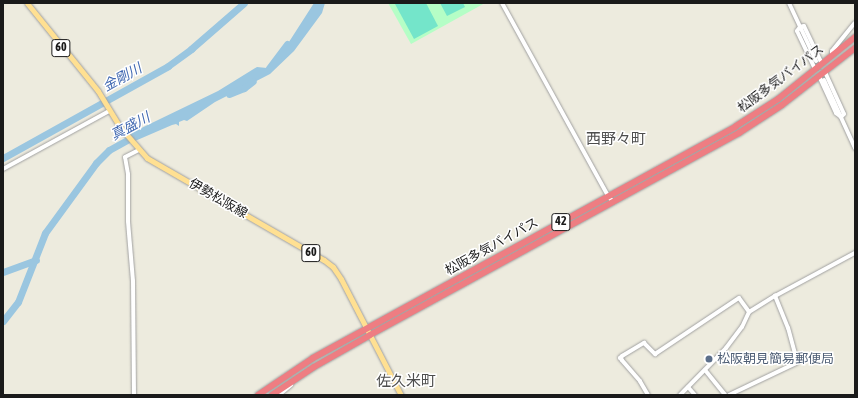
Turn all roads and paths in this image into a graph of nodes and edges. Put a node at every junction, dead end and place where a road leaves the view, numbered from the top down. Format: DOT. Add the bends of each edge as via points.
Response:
graph roads {
  1 [pos="27,3"];
  2 [pos="502,3"];
  3 [pos="789,3"];
  4 [pos="855,23"];
  5 [pos="800,27"];
  6 [pos="855,37"];
  7 [pos="855,48"];
  8 [pos="832,55"];
  9 [pos="819,62"];
  10 [pos="815,69"];
  11 [pos="825,72"];
  12 [pos="821,78"];
  13 [pos="109,112"];
  14 [pos="841,117"];
  15 [pos="855,148"];
  16 [pos="137,149"];
  17 [pos="3,169"];
  18 [pos="608,196"];
  19 [pos="613,202"];
  20 [pos="855,253"];
  21 [pos="775,296"];
  22 [pos="749,312"];
  23 [pos="366,328"];
  24 [pos="370,335"];
  25 [pos="705,370"];
  26 [pos="297,378"];
  27 [pos="688,387"];
  28 [pos="134,395"];
  29 [pos="258,395"];
  30 [pos="272,395"];
  31 [pos="279,395"];
  32 [pos="401,395"];
  33 [pos="648,395"];
  34 [pos="680,395"];
  35 [pos="696,395"];
  36 [pos="725,395"];
  37 [pos="729,395"];
  1 -- 13 [label="main road, 伊勢松阪線 / 60" via="98,91"];
  2 -- 18 [label="street"];
  3 -- 5 [label="street"];
  4 -- 8 [label="street" via="832,51"];
  5 -- 9 [label="street" via="804,26"];
  5 -- 10 [label="street" via="797,31"];
  6 -- 8 [label="highway, 松阪多気バイパス / 42"];
  7 -- 11 [label="highway, 松阪多気バイパス / 42"];
  8 -- 9 [label="highway, 松阪多気バイパス / 42"];
  9 -- 10 [label="highway, 松阪多気バイパス / 42"];
  10 -- 18 [label="highway, 松阪多気バイパス / 42" via="778,99 736,126"];
  11 -- 12 [label="highway, 松阪多気バイパス / 42"];
  11 -- 14 [label="street" via="844,114"];
  12 -- 14 [label="street" via="836,113"];
  12 -- 19 [label="highway, 松阪多気バイパス / 42" via="739,133"];
  13 -- 16 [label="main road, 伊勢松阪線 / 60"];
  13 -- 17 [label="street"];
  14 -- 15 [label="street"];
  16 -- 23 [label="main road, 伊勢松阪線 / 60" via="147,158 330,264 341,279"];
  16 -- 28 [label="street" via="125,157 133,281"];
  18 -- 19 [label="street"];
  18 -- 23 [label="highway, 松阪多気バイパス / 42"];
  19 -- 24 [label="highway, 松阪多気バイパス / 42"];
  20 -- 21 [label="street"];
  21 -- 22 [label="street"];
  21 -- 37 [label="street" via="788,328 797,361"];
  22 -- 25 [label="street" via="742,327"];
  22 -- 33 [label="street" via="739,298 655,354 644,343 622,356 620,358 640,381"];
  23 -- 24 [label="main road, 伊勢松阪線 / 60"];
  23 -- 29 [label="highway, 松阪多気バイパス / 42" via="313,358"];
  24 -- 26 [label="highway, 松阪多気バイパス / 42"];
  24 -- 32 [label="main road, 伊勢松阪線 / 60"];
  25 -- 27 [label="street"];
  25 -- 36 [label="street"];
  26 -- 30 [label="highway, 松阪多気バイパス / 42"];
  26 -- 31 [label="street"];
  27 -- 34 [label="street"];
  27 -- 35 [label="street"];
}
